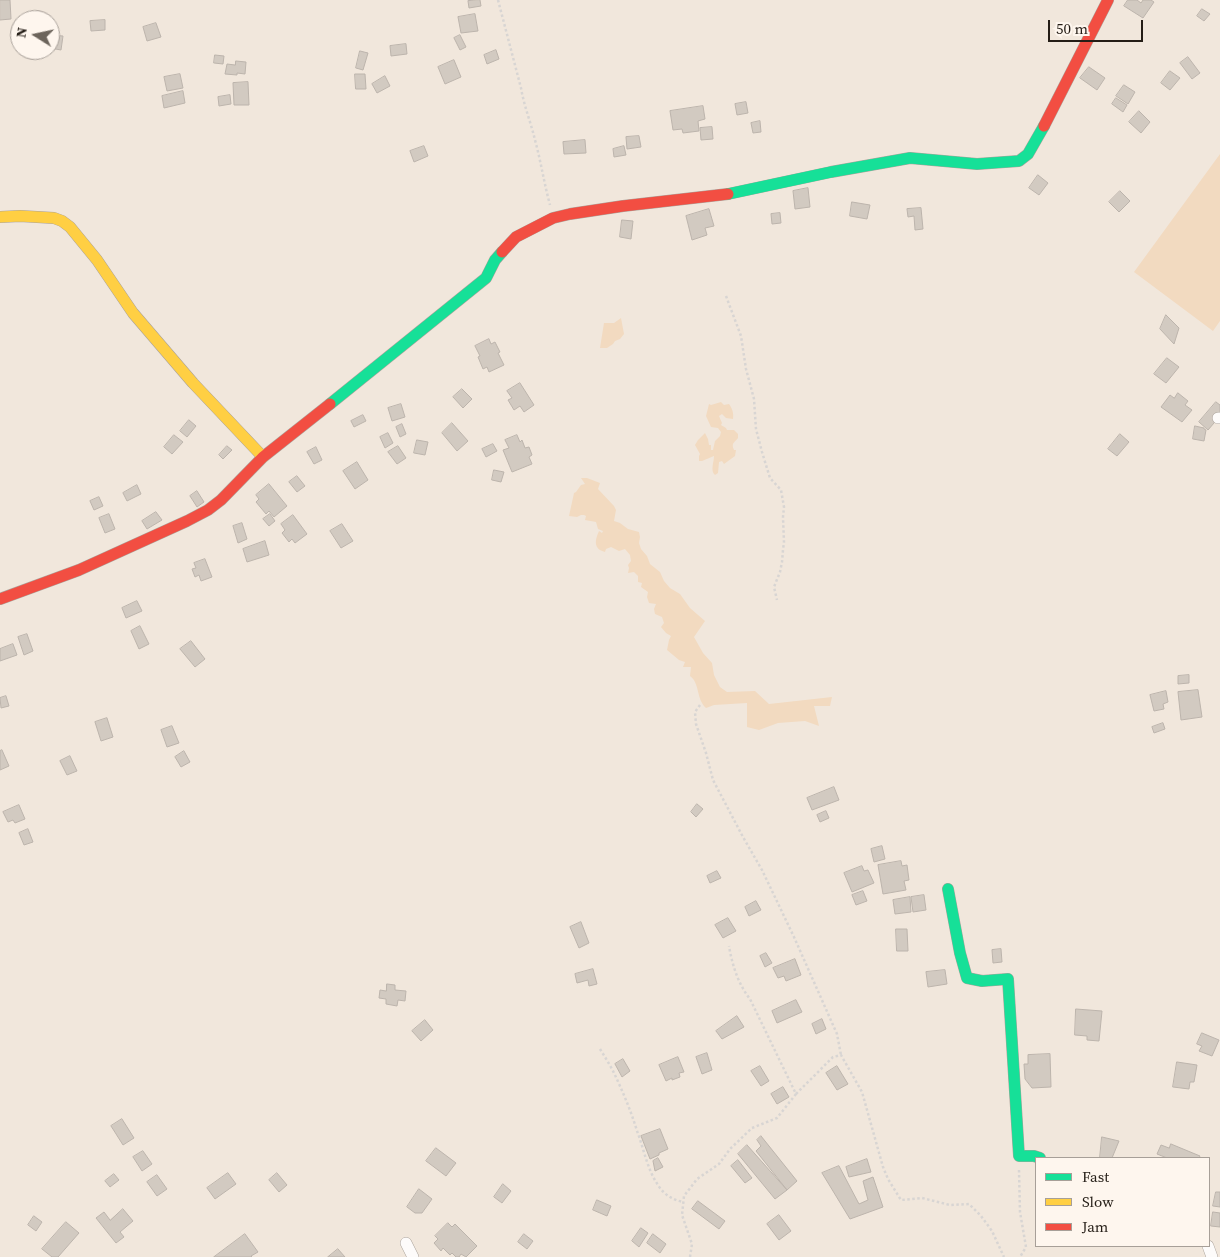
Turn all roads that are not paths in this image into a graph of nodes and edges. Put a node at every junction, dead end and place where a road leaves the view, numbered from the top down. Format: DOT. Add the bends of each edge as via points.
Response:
graph roads {
  1 [pos="1108,0"];
  2 [pos="0,217"];
  3 [pos="263,457"];
  4 [pos="0,598"];
  5 [pos="948,889"];
  6 [pos="1037,1157"];
  7 [pos="406,1243"];
  8 [pos="413,1257"];
  1 -- 3 [label="street" via="1039,137 1019,161 977,164 910,158 732,194 623,206 553,218 516,237 495,260 486,278"];
  2 -- 3 [label="street" via="54,218 70,227 133,313"];
  3 -- 4 [label="street" via="208,510 79,570"];
  5 -- 6 [label="street" via="967,978 984,981 1008,979 1019,1156"];
  7 -- 8 [label="street"];
}
